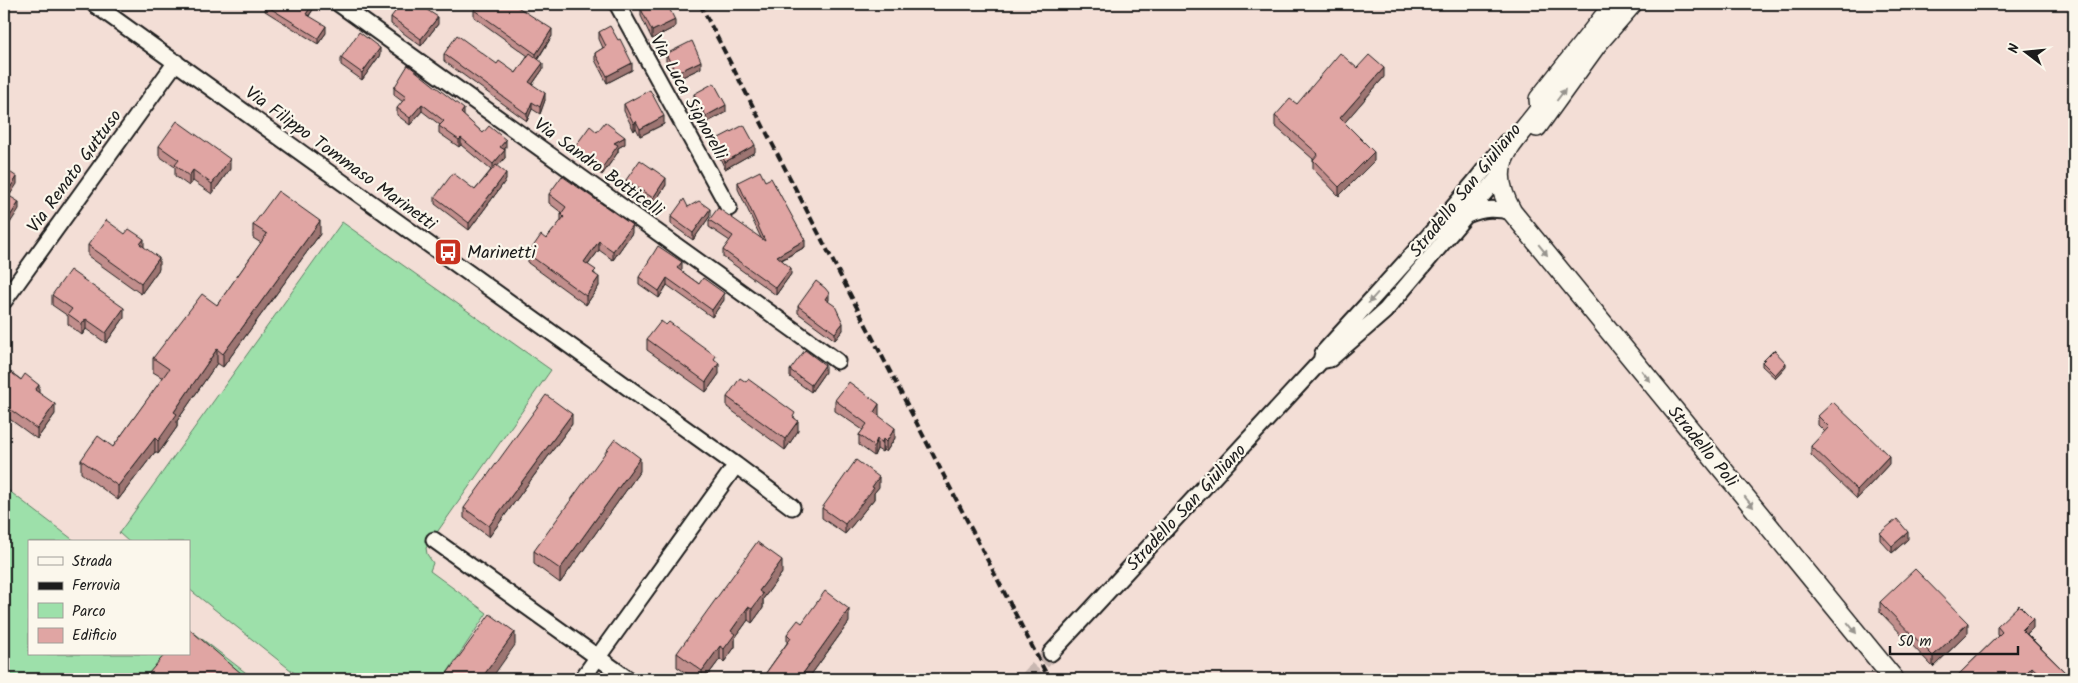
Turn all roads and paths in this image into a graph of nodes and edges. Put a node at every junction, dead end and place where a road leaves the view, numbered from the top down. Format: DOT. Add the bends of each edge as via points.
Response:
graph roads {
  1 [pos="94,4"];
  2 [pos="339,4"];
  3 [pos="616,4"];
  4 [pos="1614,4"];
  5 [pos="1632,4"];
  6 [pos="176,62"];
  7 [pos="1539,99"];
  8 [pos="1500,175"];
  9 [pos="729,208"];
  10 [pos="1512,212"];
  11 [pos="1467,215"];
  12 [pos="1444,244"];
  13 [pos="1390,280"];
  14 [pos="4,301"];
  15 [pos="837,361"];
  16 [pos="1321,361"];
  17 [pos="736,465"];
  18 [pos="792,507"];
  19 [pos="434,540"];
  20 [pos="1051,653"];
  21 [pos="598,657"];
  22 [pos="582,679"];
  23 [pos="628,679"];
  24 [pos="1894,679"];
  1 -- 6 [label="street, Via Filippo Tommaso Marinetti"];
  2 -- 15 [label="street, Via Sandro Botticelli"];
  3 -- 9 [label="street, Via Luca Signorelli"];
  4 -- 7 [label="street, Stradello San Giuliano"];
  8 -- 5 [label="street, Stradello San Giuliano, one-way" via="1596,44"];
  6 -- 14 [label="street, Via Renato Guttuso"];
  6 -- 17 [label="street, Via Filippo Tommaso Marinetti"];
  7 -- 8 [label="street, Stradello San Giuliano" via="1540,109 1500,162"];
  7 -- 13 [label="street, Stradello San Giuliano" via="1482,174"];
  8 -- 10 [label="street, Stradello Poli" via="1504,198"];
  8 -- 11 [label="street, Stradello San Giuliano"];
  10 -- 11 [label="street" via="1496,208"];
  10 -- 24 [label="street, Stradello Poli, one-way"];
  11 -- 12 [label="street, Stradello San Giuliano"];
  12 -- 13 [label="street, Stradello San Giuliano" via="1434,244 1403,277"];
  12 -- 16 [label="street, Stradello San Giuliano" via="1385,311 1330,360"];
  13 -- 16 [label="street, Stradello San Giuliano, one-way" via="1322,353"];
  16 -- 20 [label="street, Stradello San Giuliano"];
  17 -- 18 [label="street, Via Filippo Tommaso Marinetti"];
  17 -- 21 [label="street"];
  19 -- 21 [label="street"];
  21 -- 22 [label="street"];
  21 -- 23 [label="street"];
}
